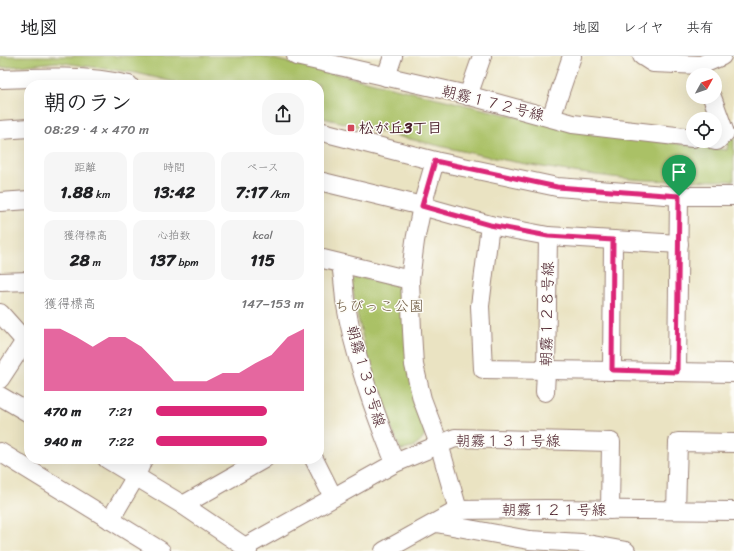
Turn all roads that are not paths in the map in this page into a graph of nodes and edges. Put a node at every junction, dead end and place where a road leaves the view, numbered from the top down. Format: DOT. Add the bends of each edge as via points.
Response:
graph roads {
  1 [pos="393,56"];
  2 [pos="482,56"];
  3 [pos="572,56"];
  4 [pos="642,56"];
  5 [pos="722,56"];
  6 [pos="302,57"];
  7 [pos="675,59"];
  8 [pos="698,68"];
  9 [pos="706,68"];
  10 [pos="386,77"];
  11 [pos="0,79"];
  12 [pos="25,80"];
  13 [pos="468,96"];
  14 [pos="551,118"];
  15 [pos="722,125"];
  16 [pos="24,128"];
  17 [pos="0,130"];
  18 [pos="324,132"];
  19 [pos="722,136"];
  20 [pos="686,137"];
  21 [pos="435,161"];
  22 [pos="324,182"];
  23 [pos="679,196"];
  24 [pos="734,196"];
  25 [pos="24,200"];
  26 [pos="0,202"];
  27 [pos="422,206"];
  28 [pos="490,225"];
  29 [pos="548,236"];
  30 [pos="613,240"];
  31 [pos="679,244"];
  32 [pos="324,259"];
  33 [pos="341,264"];
  34 [pos="410,280"];
  35 [pos="24,281"];
  36 [pos="0,282"];
  37 [pos="0,313"];
  38 [pos="24,338"];
  39 [pos="24,345"];
  40 [pos="546,370"];
  41 [pos="612,370"];
  42 [pos="677,372"];
  43 [pos="734,373"];
  44 [pos="0,379"];
  45 [pos="545,392"];
  46 [pos="0,396"];
  47 [pos="24,410"];
  48 [pos="734,443"];
  49 [pos="439,444"];
  50 [pos="0,452"];
  51 [pos="395,463"];
  52 [pos="116,464"];
  53 [pos="141,464"];
  54 [pos="317,464"];
  55 [pos="241,465"];
  56 [pos="136,476"];
  57 [pos="334,497"];
  58 [pos="183,505"];
  59 [pos="458,510"];
  60 [pos="610,510"];
  61 [pos="676,510"];
  62 [pos="734,511"];
  63 [pos="110,520"];
  64 [pos="436,523"];
  65 [pos="528,545"];
  66 [pos="247,549"];
  67 [pos="161,551"];
  68 [pos="384,551"];
  69 [pos="626,551"];
  1 -- 10 [label="street"];
  2 -- 13 [label="street"];
  3 -- 14 [label="street"];
  4 -- 7 [label="street" via="653,63"];
  5 -- 9 [label="street"];
  6 -- 10 [label="street, 朝霧１７２号線"];
  7 -- 8 [label="street"];
  10 -- 13 [label="street, 朝霧１７２号線"];
  11 -- 12 [label="street"];
  13 -- 14 [label="street, 朝霧１７２号線"];
  14 -- 20 [label="street, 朝霧１７２号線" via="573,124"];
  15 -- 19 [label="street" via="725,133"];
  16 -- 17 [label="street"];
  18 -- 21 [label="street"];
  21 -- 23 [label="street" via="557,187"];
  21 -- 27 [label="street"];
  22 -- 27 [label="street"];
  23 -- 24 [label="street"];
  23 -- 31 [label="street"];
  25 -- 26 [label="street"];
  27 -- 28 [label="street"];
  27 -- 34 [label="street"];
  28 -- 29 [label="street"];
  28 -- 40 [label="street" via="480,306 483,369"];
  29 -- 30 [label="street"];
  29 -- 40 [label="street, 朝霧１２８号線"];
  30 -- 31 [label="street"];
  30 -- 41 [label="street"];
  31 -- 42 [label="street"];
  32 -- 33 [label="street"];
  33 -- 34 [label="street"];
  33 -- 51 [label="street, 朝霧１３３号線" via="359,360 377,419"];
  34 -- 49 [label="street" via="414,365 422,399"];
  35 -- 36 [label="street"];
  37 -- 38 [label="street"];
  39 -- 44 [label="street"];
  40 -- 41 [label="street"];
  40 -- 45 [label="street, 朝霧１２８号線"];
  41 -- 42 [label="street"];
  42 -- 43 [label="street"];
  46 -- 47 [label="street"];
  48 -- 61 [label="street" via="678,442"];
  49 -- 51 [label="street, 朝霧１３１号線"];
  49 -- 59 [label="street"];
  49 -- 60 [label="street, 朝霧１３１号線" via="455,438 545,435 611,442"];
  50 -- 63 [label="street"];
  51 -- 57 [label="street, 朝霧１３１号線"];
  52 -- 56 [label="street"];
  53 -- 56 [label="street"];
  54 -- 57 [label="street"];
  55 -- 58 [label="street"];
  56 -- 58 [label="street"];
  56 -- 63 [label="street"];
  57 -- 66 [label="street, 朝霧１３１号線"];
  58 -- 66 [label="street"];
  59 -- 60 [label="street, 朝霧１２１号線"];
  59 -- 64 [label="street"];
  60 -- 61 [label="street, 朝霧１２１号線"];
  61 -- 62 [label="street, 朝霧１２１号線"];
  63 -- 67 [label="street"];
  64 -- 65 [label="street"];
  64 -- 68 [label="street"];
  65 -- 69 [label="street" via="582,543"];
}
